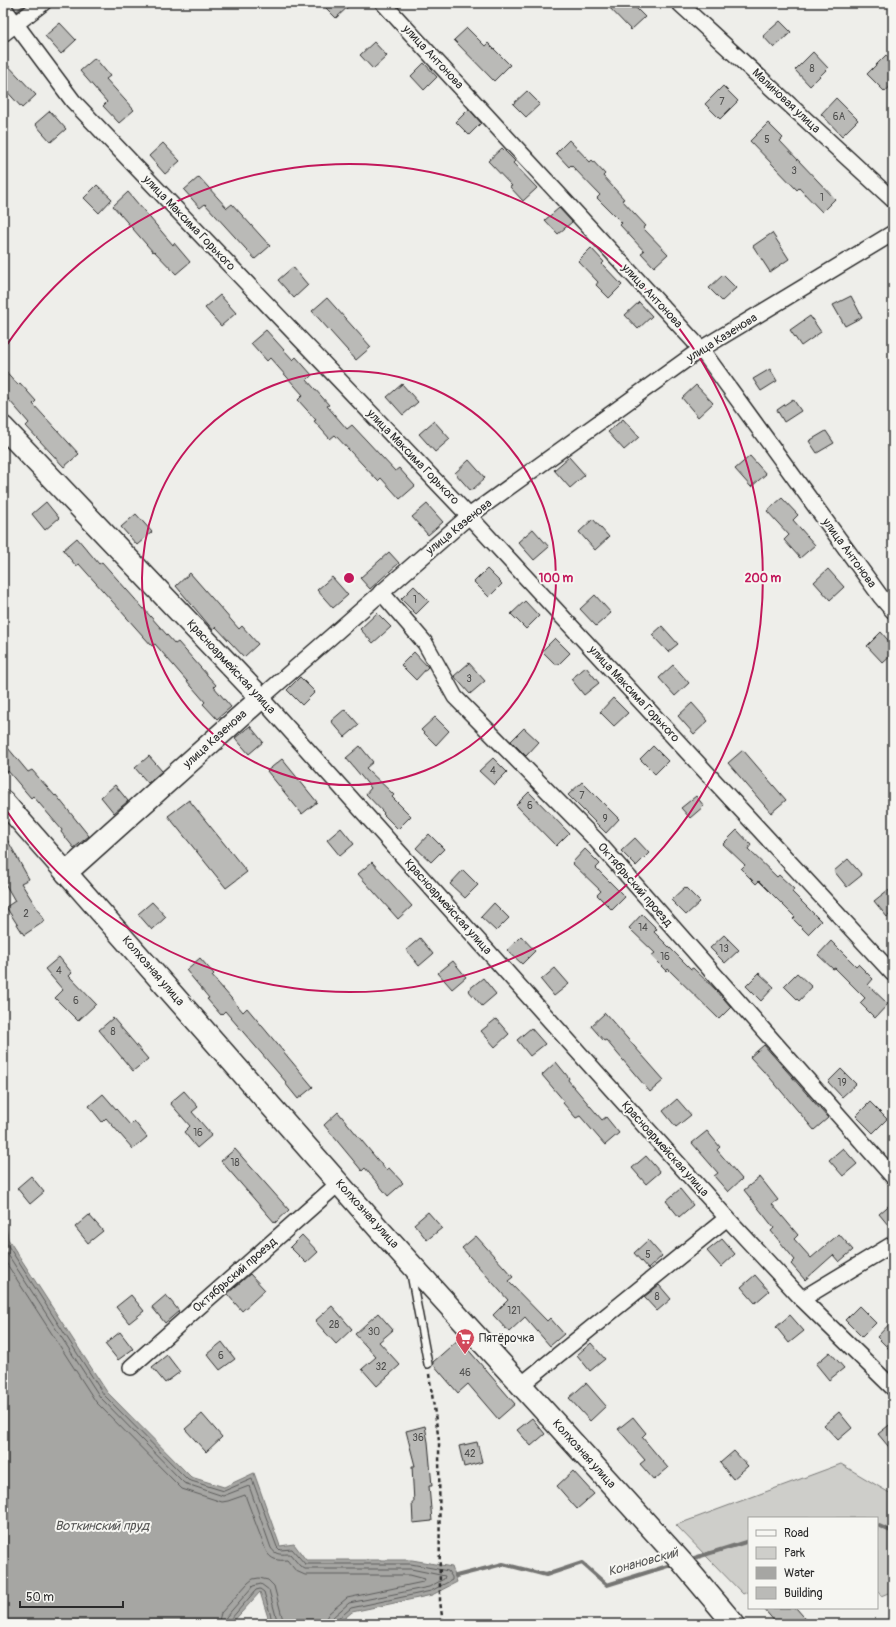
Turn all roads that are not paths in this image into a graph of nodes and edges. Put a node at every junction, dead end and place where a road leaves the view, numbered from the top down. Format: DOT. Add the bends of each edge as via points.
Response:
graph roads {
  1 [pos="43,3"];
  2 [pos="383,3"];
  3 [pos="679,3"];
  4 [pos="4,8"];
  5 [pos="15,23"];
  6 [pos="3,34"];
  7 [pos="893,200"];
  8 [pos="893,233"];
  9 [pos="701,349"];
  10 [pos="3,428"];
  11 [pos="469,516"];
  12 [pos="381,592"];
  13 [pos="893,611"];
  14 [pos="260,698"];
  15 [pos="3,801"];
  16 [pos="66,873"];
  17 [pos="893,974"];
  18 [pos="893,1177"];
  19 [pos="339,1183"];
  20 [pos="727,1218"];
  21 [pos="893,1244"];
  22 [pos="409,1262"];
  23 [pos="802,1299"];
  24 [pos="428,1364"];
  25 [pos="131,1367"];
  26 [pos="521,1385"];
  27 [pos="893,1388"];
  28 [pos="734,1624"];
  1 -- 5 [label="street"];
  2 -- 9 [label="street, улица Антонова"];
  3 -- 7 [label="street, Малиновая улица"];
  4 -- 5 [label="street, улица Максима Горького"];
  5 -- 6 [label="street"];
  5 -- 11 [label="street, улица Максима Горького" via="73,101"];
  8 -- 9 [label="street, улица Казенова"];
  9 -- 11 [label="street, улица Казенова"];
  9 -- 13 [label="street, улица Антонова"];
  10 -- 14 [label="street, Красноармейская улица"];
  11 -- 12 [label="street, улица Казенова"];
  11 -- 17 [label="street, улица Максима Горького"];
  12 -- 14 [label="street, улица Казенова"];
  12 -- 18 [label="street, Октябрьский проезд" via="425,643 455,697 595,839"];
  14 -- 16 [label="street, улица Казенова"];
  14 -- 20 [label="street, Красноармейская улица"];
  15 -- 16 [label="street, Колхозная улица"];
  16 -- 19 [label="street, Колхозная улица"];
  19 -- 22 [label="street, Колхозная улица"];
  19 -- 25 [label="street, Октябрьский проезд"];
  20 -- 23 [label="street, Красноармейская улица"];
  20 -- 26 [label="street"];
  21 -- 23 [label="street"];
  22 -- 24 [label="lane"];
  22 -- 26 [label="street, Колхозная улица"];
  23 -- 27 [label="street, Красноармейская улица"];
  26 -- 28 [label="street, Колхозная улица" via="685,1565"];
}
